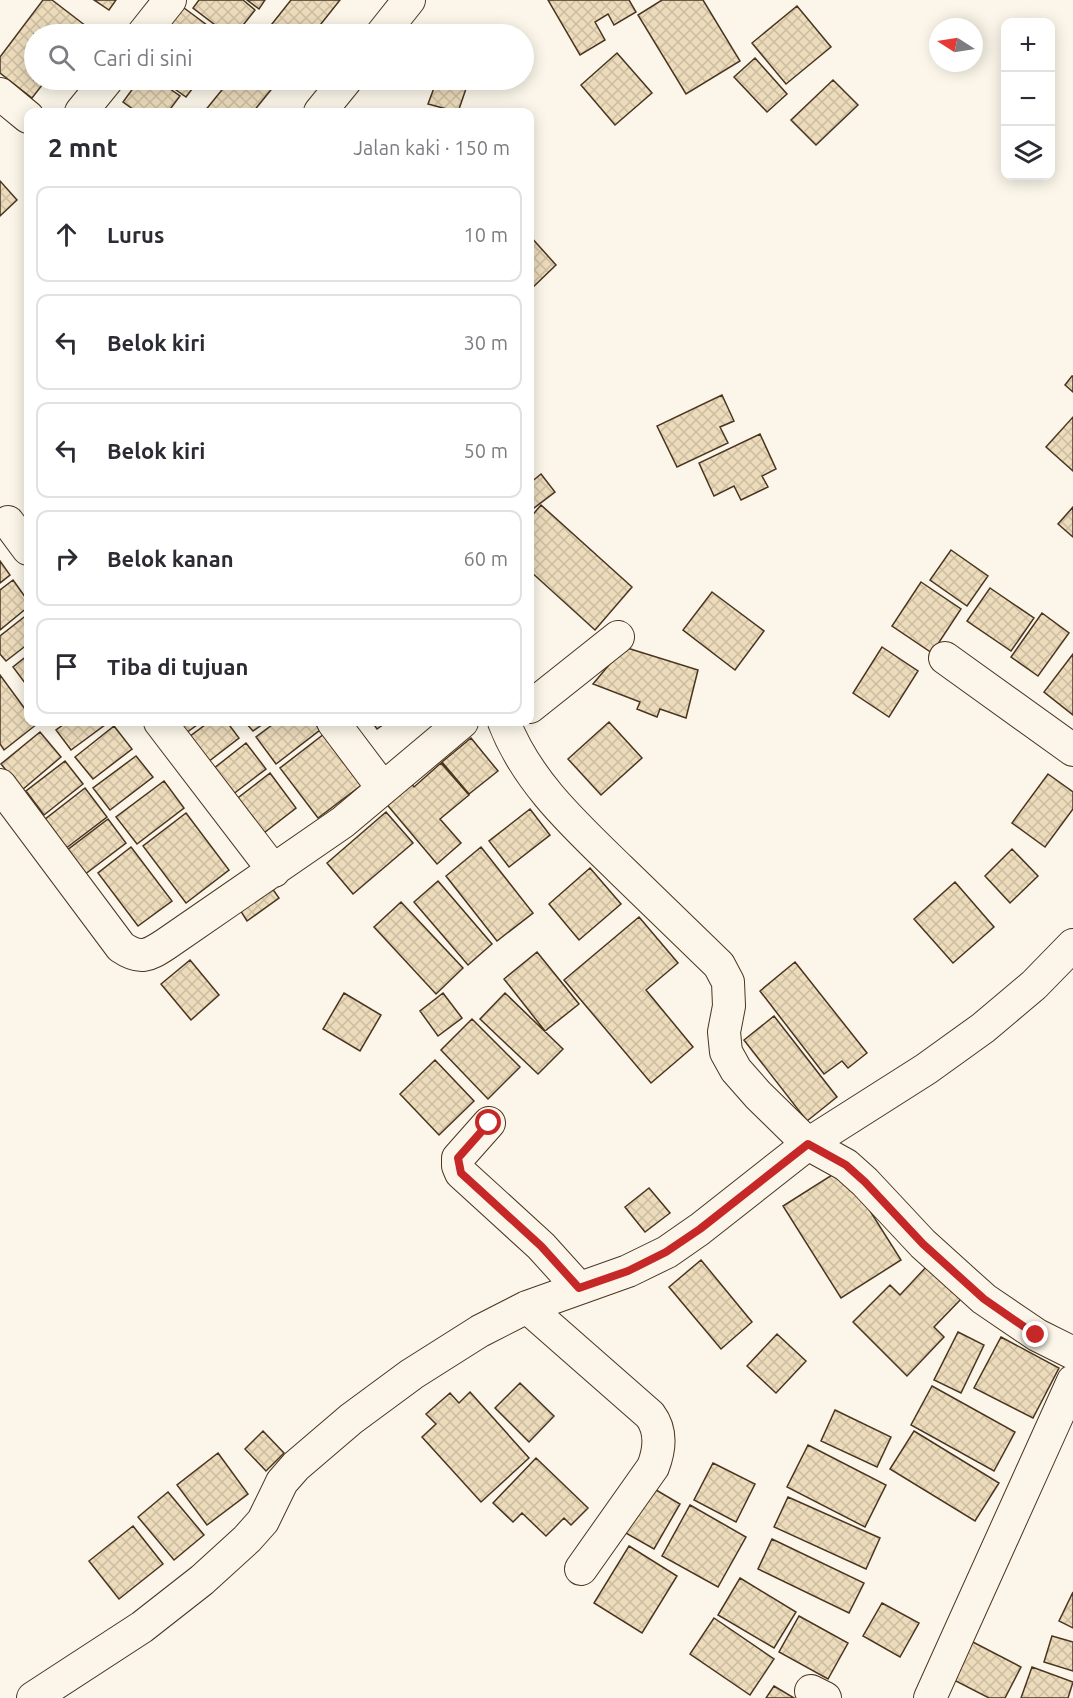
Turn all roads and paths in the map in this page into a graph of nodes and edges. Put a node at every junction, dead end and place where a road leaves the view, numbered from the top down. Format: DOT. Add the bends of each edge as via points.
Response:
graph roads {
  1 [pos="170,0"];
  2 [pos="409,0"];
  3 [pos="150,24"];
  4 [pos="390,24"];
  5 [pos="99,90"];
  6 [pos="338,90"];
  7 [pos="0,94"];
  8 [pos="84,108"];
  9 [pos="324,108"];
  10 [pos="24,114"];
  11 [pos="12,520"];
  12 [pos="24,542"];
  13 [pos="618,637"];
  14 [pos="945,658"];
  15 [pos="534,703"];
  16 [pos="163,726"];
  17 [pos="336,726"];
  18 [pos="457,726"];
  19 [pos="515,726"];
  20 [pos="1073,750"];
  21 [pos="0,785"];
  22 [pos="382,787"];
  23 [pos="273,871"];
  24 [pos="1073,945"];
  25 [pos="489,1123"];
  26 [pos="808,1144"];
  27 [pos="579,1288"];
  28 [pos="527,1307"];
  29 [pos="1073,1353"];
  30 [pos="1073,1381"];
  31 [pos="581,1569"];
  32 [pos="33,1698"];
  33 [pos="930,1698"];
  1 -- 3 [label="street"];
  2 -- 4 [label="street"];
  5 -- 8 [label="street"];
  6 -- 9 [label="street"];
  7 -- 10 [label="street"];
  11 -- 12 [label="street"];
  13 -- 15 [label="street"];
  14 -- 20 [label="street"];
  16 -- 23 [label="street"];
  17 -- 22 [label="street"];
  18 -- 22 [label="street"];
  19 -- 26 [label="street" via="522,758 545,792 719,965 728,982 726,1052 758,1095"];
  21 -- 23 [label="street" via="121,947 131,954 152,953"];
  22 -- 23 [label="street" via="343,822"];
  24 -- 26 [label="street" via="1034,986 983,1028"];
  25 -- 27 [label="street" via="458,1158 461,1173 541,1246"];
  26 -- 27 [label="street" via="666,1252 628,1271"];
  26 -- 29 [label="street" via="846,1165 923,1244 984,1299 1036,1335"];
  27 -- 28 [label="street"];
  28 -- 31 [label="street" via="650,1415 659,1435 653,1467"];
  28 -- 32 [label="street" via="412,1374 351,1419 296,1466 282,1482 263,1521 202,1580 142,1627"];
  30 -- 33 [label="street"];
}
